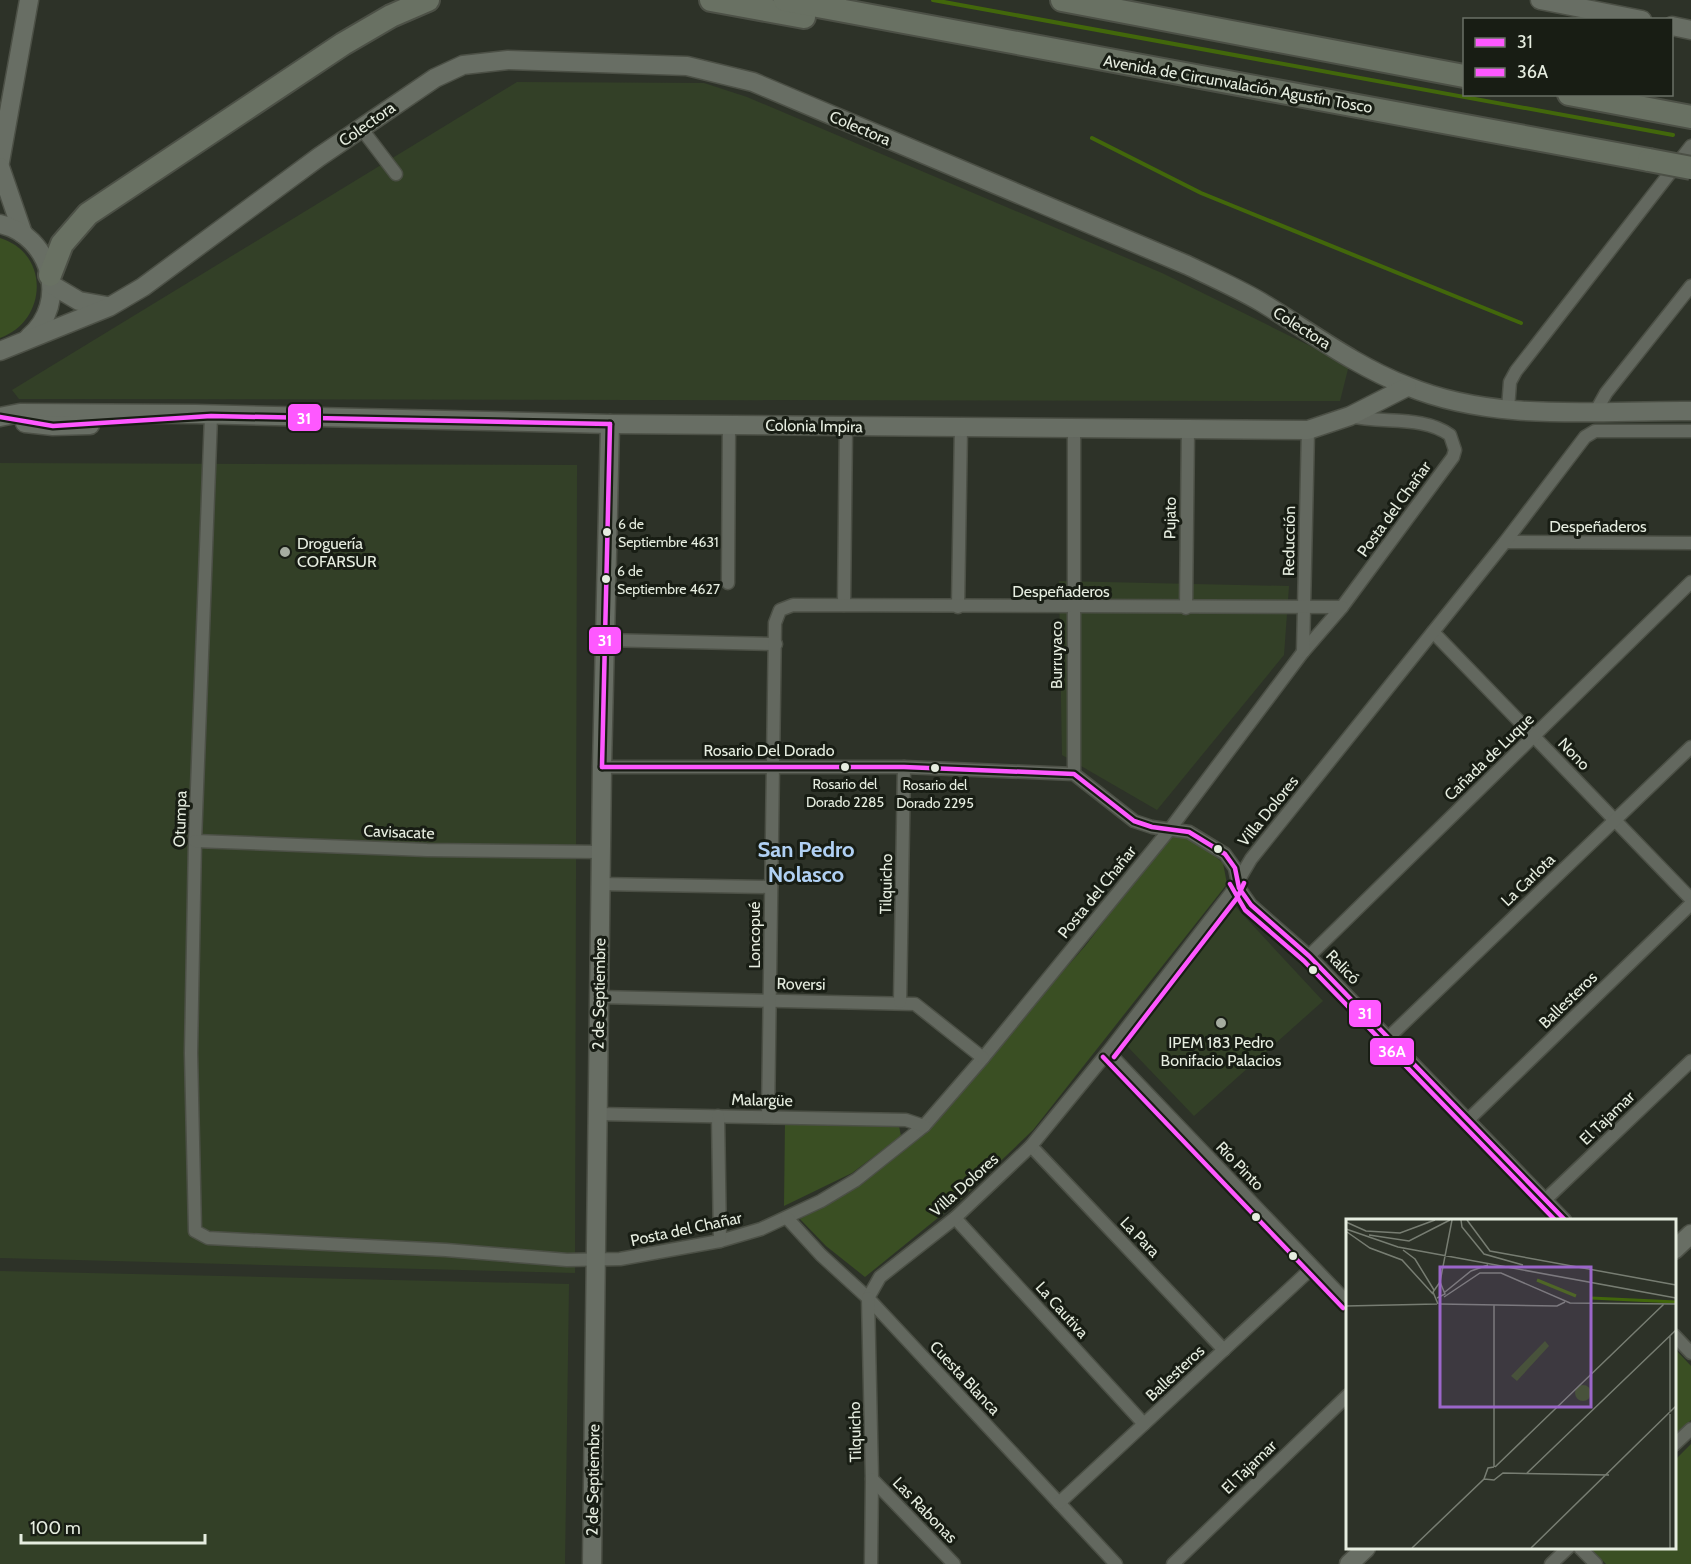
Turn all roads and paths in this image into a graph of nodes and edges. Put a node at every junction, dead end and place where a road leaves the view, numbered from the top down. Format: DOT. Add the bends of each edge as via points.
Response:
graph roads {
  1 [pos="29,0"];
  2 [pos="428,0"];
  3 [pos="711,0"];
  4 [pos="785,0"];
  5 [pos="1062,0"];
  6 [pos="1540,0"];
  7 [pos="1632,18"];
  8 [pos="1673,26"];
  9 [pos="1691,30"];
  10 [pos="1463,76"];
  11 [pos="1235,84"];
  12 [pos="1580,96"];
  13 [pos="1688,116"];
  14 [pos="361,128"];
  15 [pos="1691,146"];
  16 [pos="0,162"];
  17 [pos="0,167"];
  18 [pos="1691,168"];
  19 [pos="396,174"];
  20 [pos="0,224"];
  21 [pos="23,234"];
  22 [pos="51,280"];
  23 [pos="1691,286"];
  24 [pos="109,307"];
  25 [pos="12,347"];
  26 [pos="0,368"];
  27 [pos="1407,387"];
  28 [pos="1508,409"];
  29 [pos="1596,411"];
  30 [pos="1691,411"];
  31 [pos="211,416"];
  32 [pos="1350,416"];
  33 [pos="1,417"];
  34 [pos="610,424"];
  35 [pos="729,425"];
  36 [pos="846,426"];
  37 [pos="961,427"];
  38 [pos="1074,428"];
  39 [pos="1188,429"];
  40 [pos="1308,430"];
  41 [pos="1691,431"];
  42 [pos="1505,542"];
  43 [pos="1691,543"];
  44 [pos="1691,582"];
  45 [pos="728,583"];
  46 [pos="844,605"];
  47 [pos="958,607"];
  48 [pos="1342,607"];
  49 [pos="1072,608"];
  50 [pos="1186,608"];
  51 [pos="1305,608"];
  52 [pos="780,610"];
  53 [pos="1432,632"];
  54 [pos="604,640"];
  55 [pos="776,644"];
  56 [pos="1303,652"];
  57 [pos="1534,736"];
  58 [pos="1691,747"];
  59 [pos="602,767"];
  60 [pos="774,767"];
  61 [pos="904,767"];
  62 [pos="1074,774"];
  63 [pos="1615,820"];
  64 [pos="1170,829"];
  65 [pos="195,842"];
  66 [pos="601,852"];
  67 [pos="1237,880"];
  68 [pos="601,884"];
  69 [pos="771,887"];
  70 [pos="1691,899"];
  71 [pos="1691,904"];
  72 [pos="1309,956"];
  73 [pos="599,997"];
  74 [pos="770,1000"];
  75 [pos="900,1002"];
  76 [pos="1388,1038"];
  77 [pos="1108,1052"];
  78 [pos="983,1058"];
  79 [pos="1691,1060"];
  80 [pos="598,1114"];
  81 [pos="718,1116"];
  82 [pos="768,1117"];
  83 [pos="1468,1120"];
  84 [pos="924,1126"];
  85 [pos="1031,1146"];
  86 [pos="1545,1200"];
  87 [pos="787,1218"];
  88 [pos="955,1218"];
  89 [pos="1563,1219"];
  90 [pos="193,1223"];
  91 [pos="1691,1234"];
  92 [pos="720,1241"];
  93 [pos="1676,1248"];
  94 [pos="595,1261"];
  95 [pos="1313,1267"];
  96 [pos="868,1298"];
  97 [pos="1346,1302"];
  98 [pos="1676,1337"];
  99 [pos="1224,1350"];
  100 [pos="1691,1353"];
  101 [pos="1346,1396"];
  102 [pos="1144,1424"];
  103 [pos="1691,1429"];
  104 [pos="1676,1443"];
  105 [pos="872,1479"];
  106 [pos="1059,1503"];
  107 [pos="1365,1549"];
  108 [pos="1567,1549"];
  109 [pos="1581,1549"];
  110 [pos="592,1564"];
  111 [pos="871,1564"];
  112 [pos="954,1564"];
  113 [pos="1116,1564"];
  114 [pos="1173,1564"];
  115 [pos="1349,1564"];
  116 [pos="1551,1564"];
  117 [pos="1596,1564"];
  1 -- 16 [label="street"];
  2 -- 22 [label="highway" via="344,44 96,209 62,244"];
  3 -- 11 [label="highway" via="1091,70"];
  4 -- 11 [label="highway, Avenida de Circunvalación Agustín Tosco"];
  5 -- 10 [label="highway"];
  6 -- 7 [label="street"];
  8 -- 9 [label="street"];
  11 -- 18 [label="highway, Avenida de Circunvalación Agustín Tosco, bridge"];
  12 -- 13 [label="highway"];
  14 -- 19 [label="street"];
  14 -- 24 [label="street, Colectora" via="160,276"];
  14 -- 27 [label="street, Colectora" via="450,70 478,62 687,66 724,73 1218,279 1372,371"];
  15 -- 28 [label="street" via="1516,371 1510,382"];
  17 -- 21 [label="street"];
  20 -- 21 [label="street"];
  21 -- 22 [label="street" via="38,248"];
  22 -- 24 [label="street" via="79,301"];
  22 -- 25 [label="street" via="45,316"];
  23 -- 29 [label="street"];
  24 -- 25 [label="street, Colectora"];
  25 -- 26 [label="street"];
  27 -- 28 [label="street, Colectora" via="1459,403"];
  27 -- 32 [label="street, Colonia Impira"];
  28 -- 29 [label="street, Colectora"];
  29 -- 30 [label="street, Colectora"];
  31 -- 33 [label="street, Colonia Impira" via="20,413"];
  31 -- 34 [label="street, Colonia Impira"];
  31 -- 65 [label="street, Otumpa"];
  32 -- 40 [label="street, Colonia Impira"];
  32 -- 48 [label="street, Posta del Chañar" via="1370,421 1431,424 1450,435 1455,450 1453,458"];
  34 -- 35 [label="street, Colonia Impira"];
  34 -- 54 [label="street, 2 de Septiembre"];
  35 -- 36 [label="street, Colonia Impira"];
  35 -- 45 [label="street"];
  36 -- 37 [label="street, Colonia Impira"];
  36 -- 46 [label="street"];
  37 -- 38 [label="street, Colonia Impira"];
  37 -- 47 [label="street"];
  38 -- 39 [label="street, Colonia Impira"];
  38 -- 49 [label="street, Burruyaco"];
  39 -- 40 [label="street, Colonia Impira"];
  39 -- 50 [label="street, Pujato"];
  40 -- 51 [label="street, Reducción"];
  41 -- 42 [label="street, Villa Dolores" via="1595,431 1585,437"];
  42 -- 43 [label="street, Despeñaderos"];
  42 -- 53 [label="street, Villa Dolores"];
  44 -- 57 [label="street, Cañada de Luque"];
  46 -- 47 [label="street, Despeñaderos"];
  46 -- 52 [label="street, Despeñaderos" via="793,605"];
  47 -- 49 [label="street, Despeñaderos"];
  48 -- 51 [label="street, Despeñaderos"];
  48 -- 56 [label="street, Posta del Chañar"];
  49 -- 50 [label="street, Despeñaderos"];
  49 -- 62 [label="street, Burruyaco"];
  50 -- 51 [label="street, Despeñaderos"];
  51 -- 56 [label="street, Reducción"];
  52 -- 55 [label="street, Loncopué" via="775,623"];
  53 -- 57 [label="street, Nono"];
  53 -- 67 [label="street, Villa Dolores"];
  54 -- 55 [label="street"];
  54 -- 59 [label="street, 2 de Septiembre"];
  55 -- 60 [label="street, Loncopué"];
  56 -- 64 [label="street, Posta del Chañar"];
  57 -- 63 [label="street, Nono"];
  57 -- 72 [label="street, Cañada de Luque"];
  58 -- 63 [label="street, La Carlota"];
  59 -- 60 [label="street, Rosario Del Dorado"];
  59 -- 66 [label="street, 2 de Septiembre"];
  60 -- 61 [label="street, Rosario Del Dorado"];
  60 -- 69 [label="street, Loncopué"];
  61 -- 62 [label="street, Rosario Del Dorado"];
  61 -- 75 [label="street, Tilquicho"];
  62 -- 64 [label="street" via="1134,820"];
  63 -- 70 [label="street, Nono"];
  63 -- 76 [label="street, La Carlota"];
  64 -- 67 [label="street, Ralicó" via="1189,832 1225,854 1235,868"];
  64 -- 78 [label="street, Posta del Chañar"];
  65 -- 66 [label="street, Cavisacate"];
  65 -- 90 [label="street, Otumpa"];
  66 -- 68 [label="street, 2 de Septiembre"];
  67 -- 72 [label="street, Ralicó" via="1251,905"];
  67 -- 77 [label="street, Villa Dolores"];
  68 -- 69 [label="street"];
  68 -- 73 [label="street, 2 de Septiembre"];
  69 -- 74 [label="street, Loncopué"];
  71 -- 83 [label="street, Ballesteros"];
  72 -- 76 [label="street, Ralicó"];
  73 -- 74 [label="street, Roversi"];
  73 -- 80 [label="street, 2 de Septiembre"];
  74 -- 75 [label="street, Roversi"];
  74 -- 82 [label="street, Loncopué"];
  75 -- 78 [label="street, Roversi" via="915,1004"];
  76 -- 83 [label="street, Ralicó"];
  77 -- 85 [label="street, Villa Dolores"];
  77 -- 95 [label="street, Río Pinto"];
  78 -- 84 [label="street, Posta del Chañar"];
  79 -- 86 [label="street, El Tajamar"];
  80 -- 81 [label="street, Malargüe"];
  80 -- 94 [label="street, 2 de Septiembre"];
  81 -- 82 [label="street, Malargüe"];
  81 -- 92 [label="street"];
  82 -- 84 [label="street, Malargüe" via="906,1120"];
  83 -- 86 [label="street, Ralicó"];
  84 -- 87 [label="street, Posta del Chañar" via="855,1180"];
  85 -- 88 [label="street, Villa Dolores"];
  85 -- 99 [label="street, La Para"];
  86 -- 89 [label="street, Ralicó"];
  87 -- 92 [label="street, Posta del Chañar"];
  87 -- 96 [label="street, Cuesta Blanca"];
  88 -- 96 [label="street, Villa Dolores" via="880,1278"];
  88 -- 102 [label="street, La Cautiva"];
  90 -- 94 [label="street, Posta del Chañar" via="195,1231 208,1238"];
  91 -- 93 [label="street"];
  92 -- 94 [label="street, Posta del Chañar"];
  94 -- 110 [label="street, 2 de Septiembre"];
  95 -- 97 [label="street, Río Pinto"];
  95 -- 99 [label="street, Ballesteros"];
  96 -- 105 [label="street, Tilquicho"];
  96 -- 106 [label="street, Cuesta Blanca"];
  98 -- 100 [label="street"];
  99 -- 102 [label="street, Ballesteros"];
  101 -- 114 [label="street, El Tajamar"];
  102 -- 106 [label="street, Ballesteros"];
  103 -- 104 [label="street"];
  105 -- 111 [label="street, Tilquicho"];
  105 -- 112 [label="street, Las Rabonas"];
  106 -- 113 [label="street, Cuesta Blanca"];
  107 -- 115 [label="street"];
  108 -- 116 [label="street"];
  109 -- 117 [label="street"];
}
